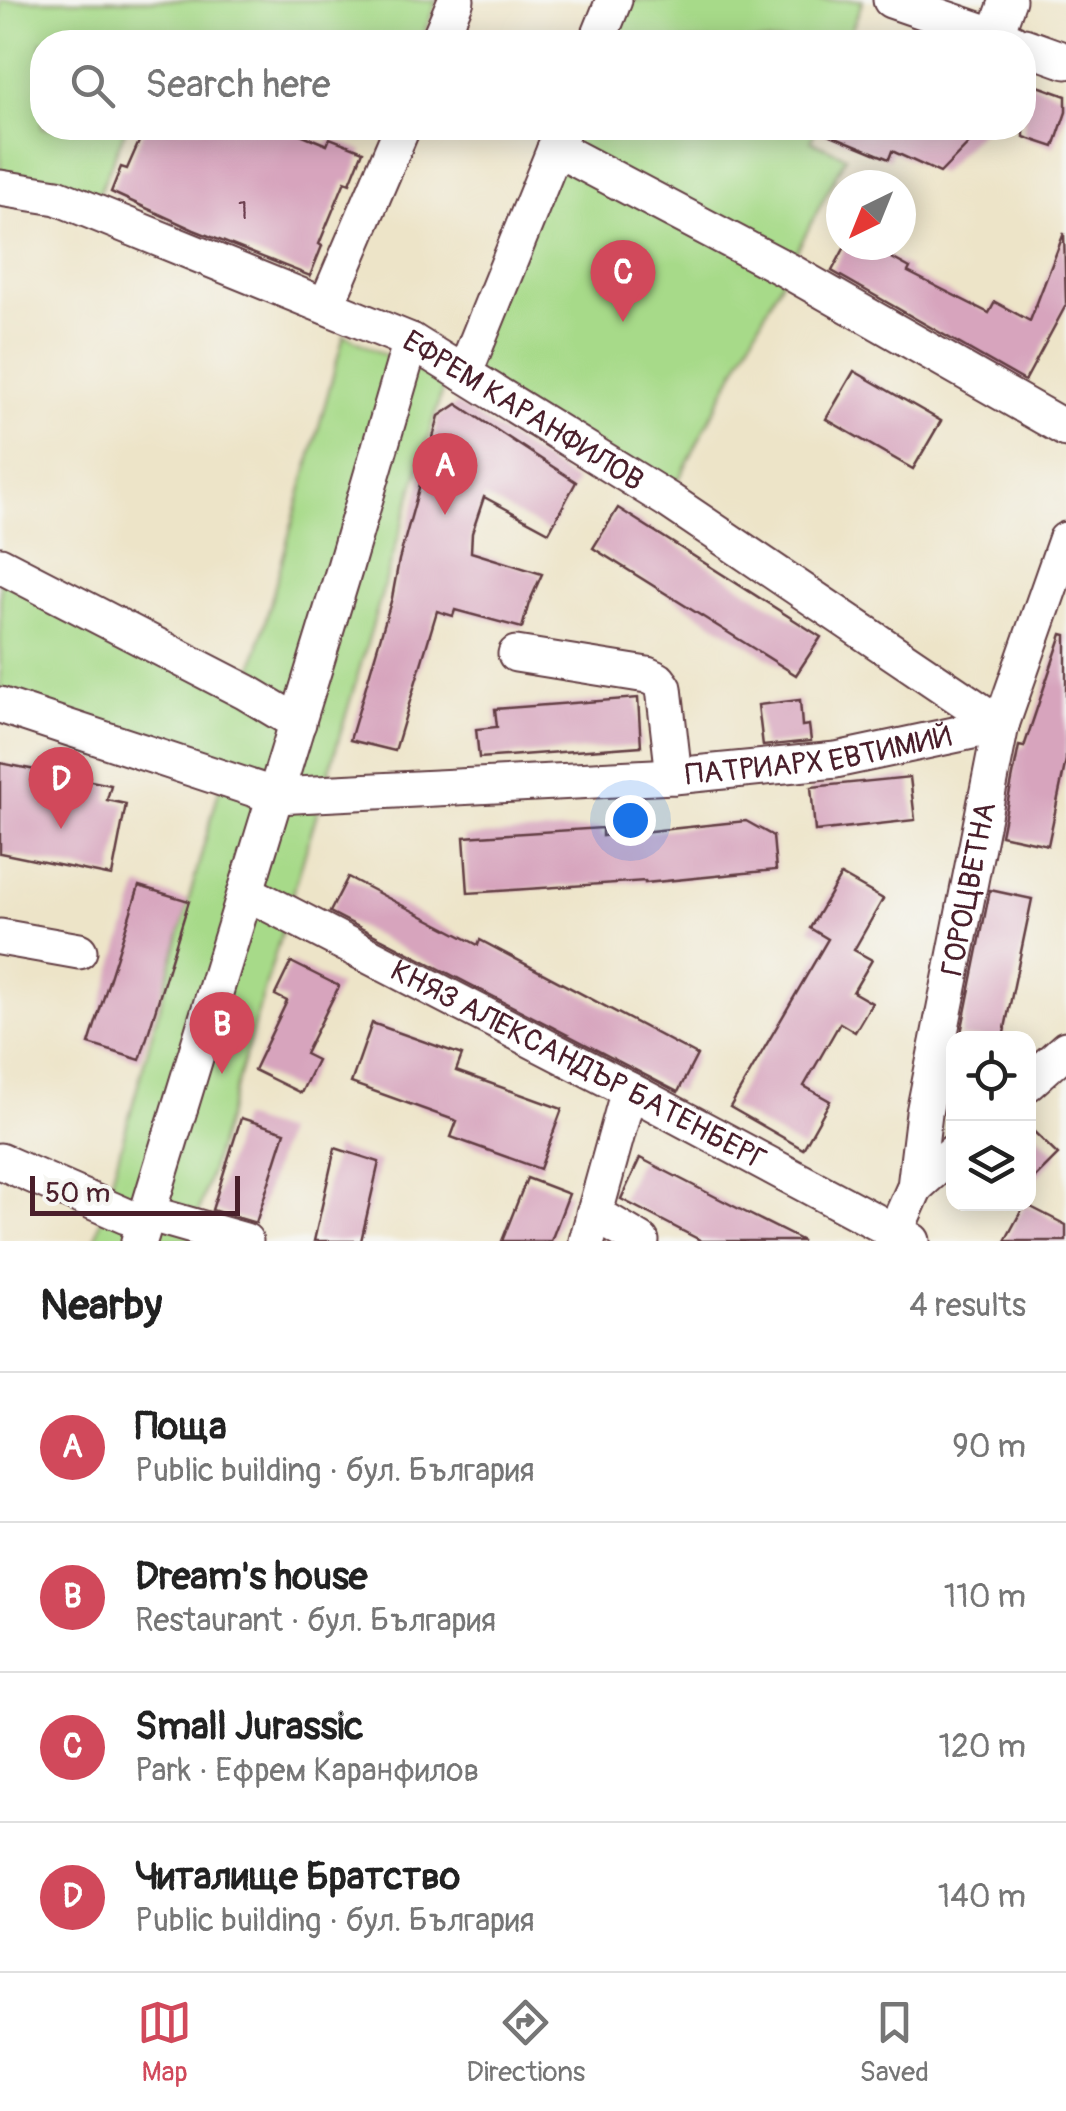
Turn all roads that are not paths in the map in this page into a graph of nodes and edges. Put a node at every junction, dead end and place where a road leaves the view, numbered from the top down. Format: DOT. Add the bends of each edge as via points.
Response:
graph roads {
  1 [pos="456,0"];
  2 [pos="614,0"];
  3 [pos="891,0"];
  4 [pos="1008,0"];
  5 [pos="443,30"];
  6 [pos="602,30"];
  7 [pos="977,30"];
  8 [pos="1010,30"];
  9 [pos="1036,51"];
  10 [pos="1066,61"];
  11 [pos="397,140"];
  12 [pos="558,140"];
  13 [pos="562,140"];
  14 [pos="0,188"];
  15 [pos="326,306"];
  16 [pos="411,341"];
  17 [pos="464,374"];
  18 [pos="1066,429"];
  19 [pos="1066,540"];
  20 [pos="0,565"];
  21 [pos="516,654"];
  22 [pos="0,704"];
  23 [pos="298,722"];
  24 [pos="1001,725"];
  25 [pos="674,776"];
  26 [pos="276,796"];
  27 [pos="246,892"];
  28 [pos="0,937"];
  29 [pos="79,951"];
  30 [pos="1066,1049"];
  31 [pos="1036,1076"];
  32 [pos="629,1090"];
  33 [pos="946,1159"];
  34 [pos="0,1160"];
  35 [pos="915,1187"];
  36 [pos="137,1223"];
  37 [pos="591,1227"];
  38 [pos="899,1238"];
  39 [pos="245,1241"];
  40 [pos="640,1241"];
  1 -- 5 [label="street"];
  2 -- 6 [label="street"];
  3 -- 7 [label="street"];
  4 -- 8 [label="street"];
  9 -- 10 [label="street"];
  11 -- 15 [label="street"];
  12 -- 17 [label="street"];
  13 -- 18 [label="street"];
  14 -- 15 [label="street, ЕФРЕМ КАРАНФИЛОВ" via="57,196"];
  15 -- 16 [label="street, ЕФРЕМ КАРАНФИЛОВ"];
  16 -- 17 [label="street, ЕФРЕМ КАРАНФИЛОВ"];
  16 -- 23 [label="street"];
  17 -- 24 [label="street, ЕФРЕМ КАРАНФИЛОВ" via="668,500"];
  19 -- 24 [label="street, ГОРОЦВЕТНА"];
  20 -- 23 [label="street"];
  21 -- 25 [label="street" via="658,680"];
  22 -- 26 [label="street"];
  23 -- 26 [label="street"];
  24 -- 25 [label="street, ПАТРИАРХ ЕВТИМИЙ" via="836,760"];
  24 -- 35 [label="street, ГОРОЦВЕТНА"];
  25 -- 26 [label="street, ПАТРИАРХ ЕВТИМИЙ"];
  26 -- 27 [label="street"];
  27 -- 32 [label="street, КНЯЗ АЛЕКСАНДЪР БАТЕНБЕРГ"];
  27 -- 36 [label="street"];
  28 -- 29 [label="street"];
  30 -- 31 [label="street"];
  32 -- 37 [label="street"];
  32 -- 38 [label="street, КНЯЗ АЛЕКСАНДЪР БАТЕНБЕРГ"];
  33 -- 35 [label="street"];
  34 -- 36 [label="street"];
  35 -- 38 [label="street, ГОРОЦВЕТНА"];
  36 -- 39 [label="street"];
  37 -- 40 [label="street"];
}
